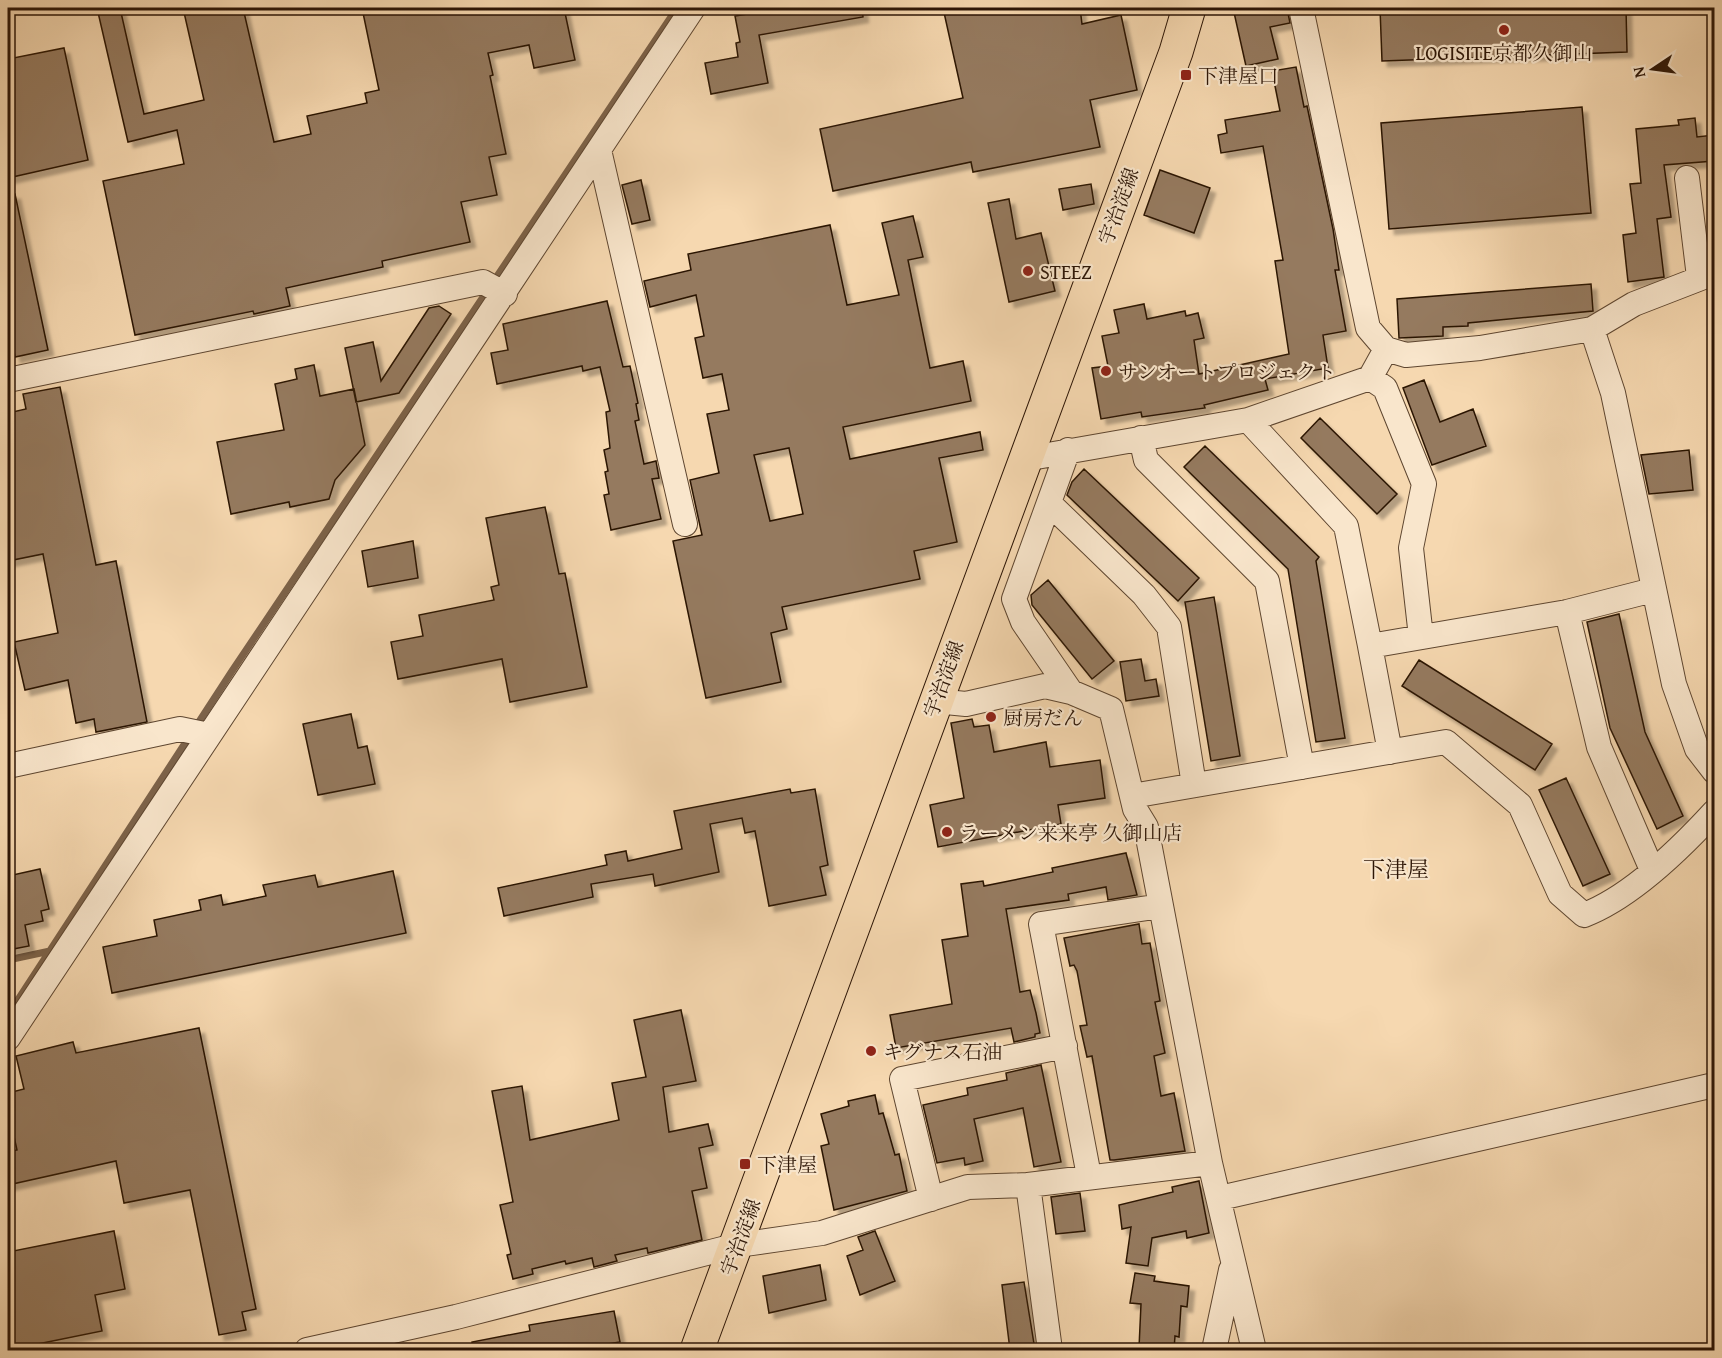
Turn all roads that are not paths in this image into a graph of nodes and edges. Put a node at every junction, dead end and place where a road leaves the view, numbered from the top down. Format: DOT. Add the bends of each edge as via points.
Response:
graph roads {
  1 [pos="693,8"];
  2 [pos="1189,8"];
  3 [pos="1301,8"];
  4 [pos="599,150"];
  5 [pos="1687,178"];
  6 [pos="1707,275"];
  7 [pos="505,294"];
  8 [pos="1592,329"];
  9 [pos="1386,349"];
  10 [pos="1370,378"];
  11 [pos="8,380"];
  12 [pos="1248,420"];
  13 [pos="1142,438"];
  14 [pos="1068,450"];
  15 [pos="1024,459"];
  16 [pos="1049,503"];
  17 [pos="685,524"];
  18 [pos="1653,590"];
  19 [pos="1567,612"];
  20 [pos="1421,637"];
  21 [pos="1370,646"];
  22 [pos="1071,692"];
  23 [pos="935,701"];
  24 [pos="209,735"];
  25 [pos="1390,752"];
  26 [pos="8,766"];
  27 [pos="1302,767"];
  28 [pos="1714,771"];
  29 [pos="1194,785"];
  30 [pos="1131,796"];
  31 [pos="1714,812"];
  32 [pos="1652,870"];
  33 [pos="1161,906"];
  34 [pos="8,1038"];
  35 [pos="1065,1046"];
  36 [pos="1714,1085"];
  37 [pos="1210,1163"];
  38 [pos="1089,1176"];
  39 [pos="1028,1185"];
  40 [pos="1220,1198"];
  41 [pos="931,1199"];
  42 [pos="738,1245"];
  43 [pos="1233,1261"];
  44 [pos="307,1350"];
  45 [pos="698,1350"];
  46 [pos="1050,1350"];
  47 [pos="1214,1350"];
  48 [pos="1254,1350"];
  1 -- 4 [label="street"];
  2 -- 15 [label="main road, 宇治淀線"];
  3 -- 9 [label="street" via="1368,328"];
  4 -- 7 [label="street"];
  4 -- 17 [label="street"];
  5 -- 6 [label="street"];
  6 -- 8 [label="street" via="1634,304"];
  7 -- 11 [label="street" via="483,282"];
  7 -- 24 [label="street"];
  8 -- 9 [label="street" via="1480,348 1406,355"];
  8 -- 18 [label="street" via="1613,393"];
  9 -- 10 [label="street"];
  10 -- 12 [label="street"];
  10 -- 20 [label="street" via="1385,388 1424,484 1411,548"];
  12 -- 13 [label="street"];
  12 -- 21 [label="street" via="1346,526"];
  13 -- 14 [label="street"];
  13 -- 27 [label="street" via="1146,460 1267,581"];
  14 -- 15 [label="street"];
  14 -- 16 [label="street"];
  15 -- 23 [label="main road, 宇治淀線"];
  16 -- 22 [label="street" via="1014,599 1023,622"];
  16 -- 29 [label="street" via="1144,595 1169,627"];
  18 -- 19 [label="street"];
  18 -- 28 [label="street" via="1674,684 1697,749"];
  19 -- 20 [label="street"];
  19 -- 32 [label="street" via="1599,747"];
  20 -- 21 [label="street"];
  21 -- 25 [label="street"];
  22 -- 23 [label="street" via="1045,686 966,704"];
  22 -- 30 [label="street" via="1111,709"];
  23 -- 42 [label="main road, 宇治淀線"];
  24 -- 26 [label="street" via="180,729"];
  24 -- 34 [label="street"];
  25 -- 27 [label="street"];
  25 -- 32 [label="street" via="1446,742 1520,805 1560,894 1584,915 1607,906"];
  27 -- 29 [label="street"];
  29 -- 30 [label="street"];
  30 -- 33 [label="street" via="1146,827"];
  31 -- 32 [label="street"];
  33 -- 35 [label="street" via="1041,924"];
  33 -- 37 [label="street"];
  35 -- 38 [label="street"];
  35 -- 41 [label="street" via="903,1079"];
  36 -- 40 [label="street"];
  37 -- 38 [label="street"];
  37 -- 40 [label="street"];
  38 -- 39 [label="street"];
  39 -- 41 [label="street" via="968,1187"];
  39 -- 46 [label="street"];
  40 -- 43 [label="street"];
  41 -- 42 [label="street" via="822,1233"];
  42 -- 44 [label="street" via="456,1317"];
  42 -- 45 [label="main road, 宇治淀線"];
  43 -- 47 [label="street"];
  43 -- 48 [label="street"];
}
